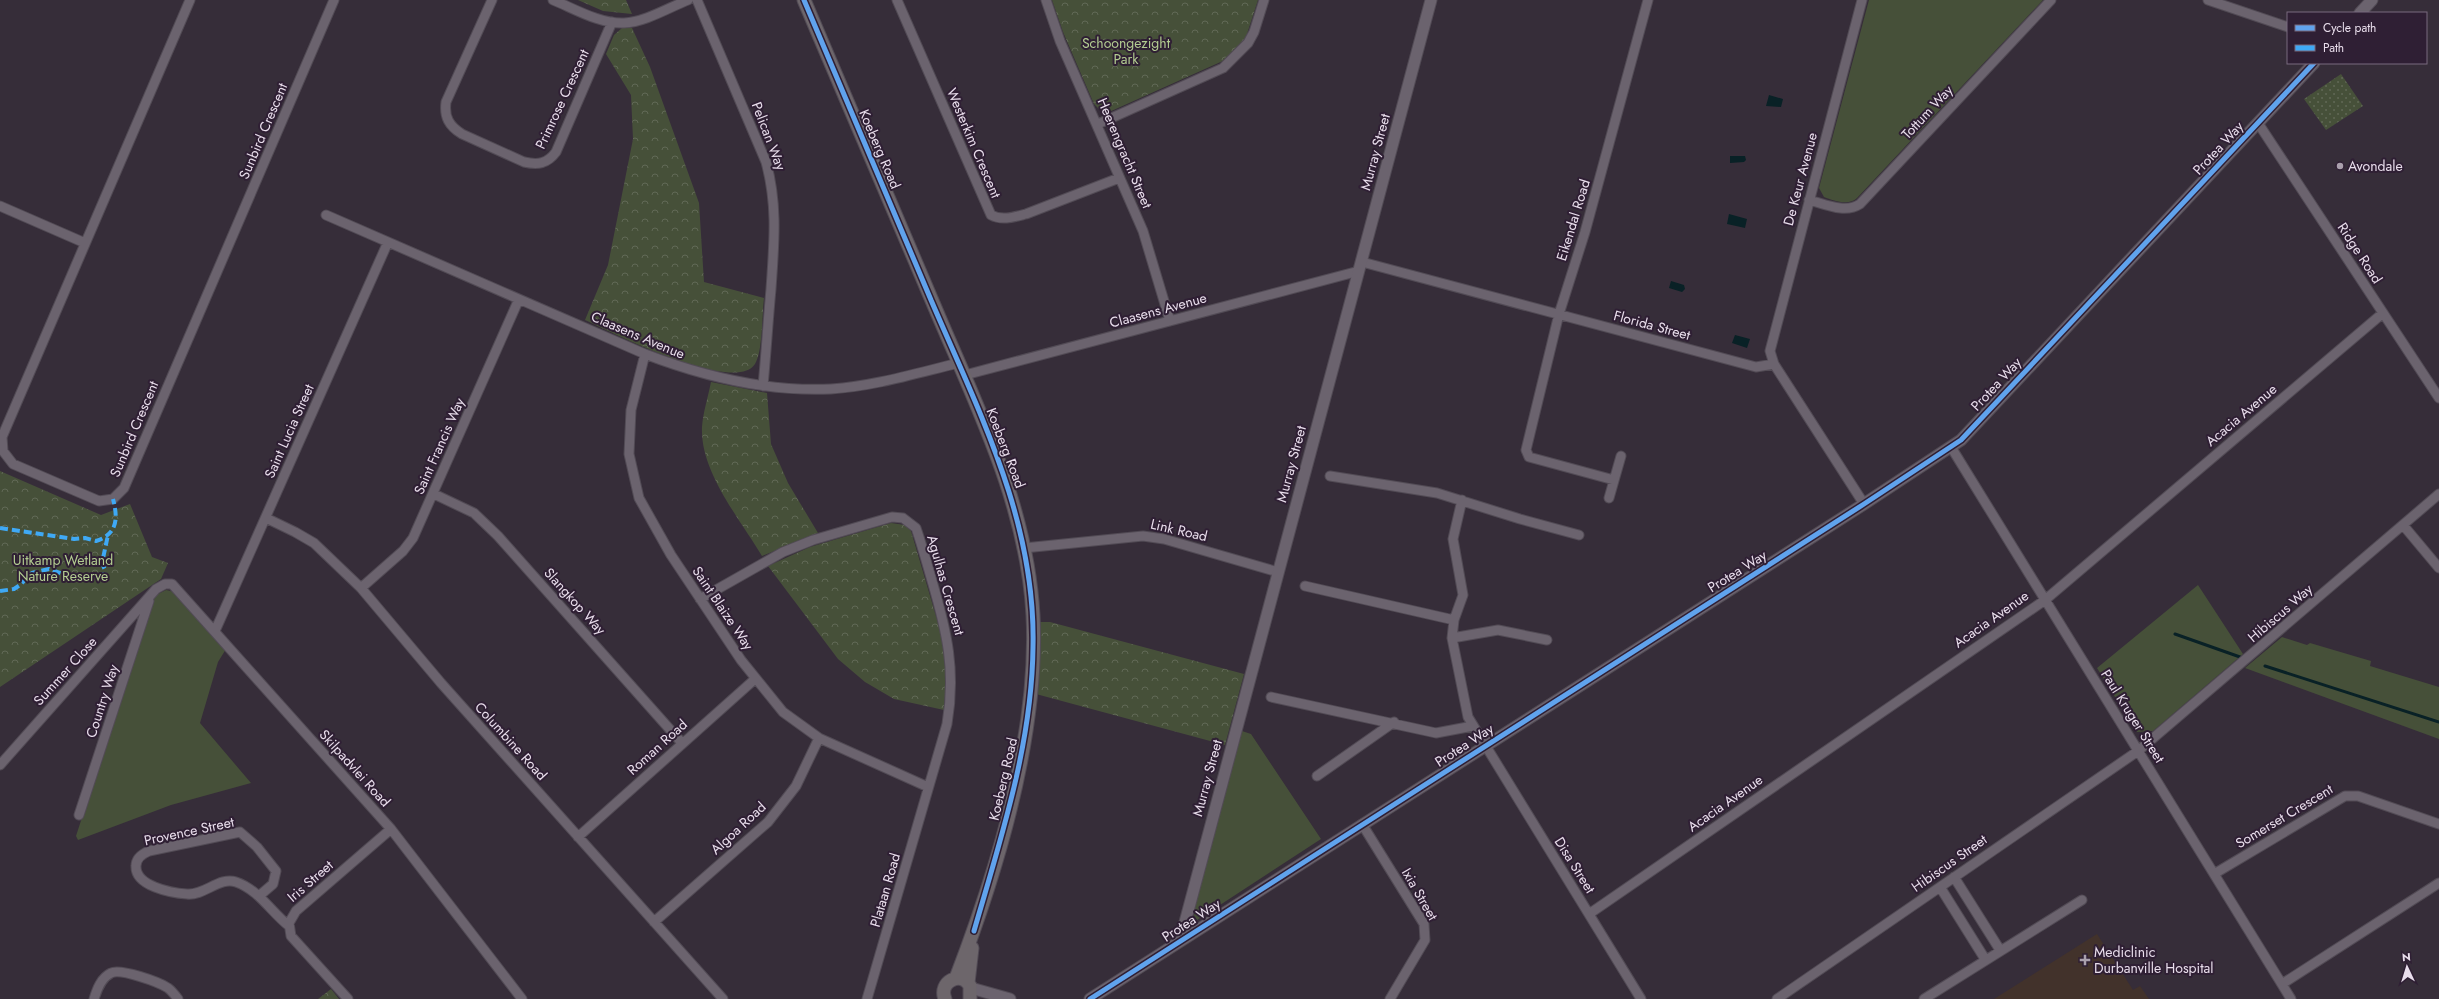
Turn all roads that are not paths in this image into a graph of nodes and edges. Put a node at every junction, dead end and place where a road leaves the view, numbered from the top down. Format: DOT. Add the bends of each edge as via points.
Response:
graph roads {
  1 [pos="190,0"];
  2 [pos="334,0"];
  3 [pos="492,0"];
  4 [pos="554,0"];
  5 [pos="688,0"];
  6 [pos="697,0"];
  7 [pos="804,0"];
  8 [pos="897,0"];
  9 [pos="1046,0"];
  10 [pos="1264,0"];
  11 [pos="1431,0"];
  12 [pos="1648,0"];
  13 [pos="1862,0"];
  14 [pos="2051,0"];
  15 [pos="2208,0"];
  16 [pos="2372,0"];
  17 [pos="2361,12"];
  18 [pos="612,22"];
  19 [pos="2287,27"];
  20 [pos="2313,64"];
  21 [pos="2258,123"];
  22 [pos="1098,124"];
  23 [pos="1119,178"];
  24 [pos="1809,200"];
  25 [pos="0,206"];
  26 [pos="326,214"];
  27 [pos="388,242"];
  28 [pos="85,243"];
  29 [pos="1360,266"];
  30 [pos="519,299"];
  31 [pos="2383,313"];
  32 [pos="1559,314"];
  33 [pos="1170,321"];
  34 [pos="645,354"];
  35 [pos="959,363"];
  36 [pos="1774,364"];
  37 [pos="965,375"];
  38 [pos="763,386"];
  39 [pos="2439,398"];
  40 [pos="1951,447"];
  41 [pos="1621,456"];
  42 [pos="1330,476"];
  43 [pos="1614,480"];
  44 [pos="434,494"];
  45 [pos="2439,494"];
  46 [pos="1609,498"];
  47 [pos="1462,500"];
  48 [pos="1864,504"];
  49 [pos="266,518"];
  50 [pos="2403,525"];
  51 [pos="1579,535"];
  52 [pos="1024,548"];
  53 [pos="2439,568"];
  54 [pos="1278,572"];
  55 [pos="1305,586"];
  56 [pos="361,588"];
  57 [pos="151,595"];
  58 [pos="700,599"];
  59 [pos="2045,600"];
  60 [pos="1454,620"];
  61 [pos="215,631"];
  62 [pos="1452,638"];
  63 [pos="1547,640"];
  64 [pos="755,679"];
  65 [pos="1272,697"];
  66 [pos="1394,722"];
  67 [pos="1473,726"];
  68 [pos="819,738"];
  69 [pos="682,743"];
  70 [pos="1485,746"];
  71 [pos="2138,751"];
  72 [pos="0,765"];
  73 [pos="1317,776"];
  74 [pos="928,787"];
  75 [pos="79,815"];
  76 [pos="1362,824"];
  77 [pos="2439,824"];
  78 [pos="391,829"];
  79 [pos="578,837"];
  80 [pos="2214,874"];
  81 [pos="1954,877"];
  82 [pos="2439,883"];
  83 [pos="1940,887"];
  84 [pos="259,896"];
  85 [pos="2082,900"];
  86 [pos="1589,914"];
  87 [pos="654,922"];
  88 [pos="289,926"];
  89 [pos="974,931"];
  90 [pos="1187,937"];
  91 [pos="2000,950"];
  92 [pos="1986,959"];
  93 [pos="956,978"];
  94 [pos="2282,984"];
  95 [pos="970,990"];
  96 [pos="94,999"];
  97 [pos="178,999"];
  98 [pos="348,999"];
  99 [pos="522,999"];
  100 [pos="723,999"];
  101 [pos="867,999"];
  102 [pos="945,999"];
  103 [pos="1010,999"];
  104 [pos="1090,999"];
  105 [pos="1390,999"];
  106 [pos="1641,999"];
  107 [pos="1777,999"];
  108 [pos="1924,999"];
  109 [pos="2291,999"];
  1 -- 28 [label="street, Sunbird Crescent"];
  2 -- 28 [label="street, Sunbird Crescent" via="124,488 118,496 104,501 13,464 5,456 2,446 4,433"];
  3 -- 18 [label="street, Primrose Crescent" via="446,102 447,120 453,129 462,134 534,164 550,160 556,152"];
  4 -- 18 [label="street"];
  5 -- 18 [label="street" via="638,20"];
  6 -- 38 [label="street, Pelican Way" via="766,162 772,182 775,204 774,240"];
  7 -- 35 [label="main road, Koeberg Road"];
  8 -- 23 [label="street, Westerkim Crescent" via="990,215 1002,218 1026,214"];
  9 -- 22 [label="street, Heerengracht Street" via="1060,41"];
  10 -- 22 [label="street" via="1248,43 1223,68"];
  11 -- 29 [label="street, Murray Street"];
  12 -- 32 [label="street, Eikendal Road" via="1585,232"];
  13 -- 24 [label="street, De Keur Avenue"];
  14 -- 24 [label="street, Tottum Way" via="1860,204 1852,208 1842,208"];
  15 -- 19 [label="street"];
  16 -- 17 [label="street"];
  20 -- 21 [label="street, Protea Way"];
  21 -- 31 [label="street, Ridge Road"];
  21 -- 40 [label="street, Protea Way" via="1961,440"];
  22 -- 23 [label="street, Heerengracht Street"];
  23 -- 33 [label="street, Heerengracht Street" via="1144,231"];
  24 -- 36 [label="street, De Keur Avenue" via="1770,345"];
  25 -- 28 [label="street"];
  26 -- 27 [label="street, Claasens Avenue"];
  27 -- 30 [label="street, Claasens Avenue"];
  27 -- 49 [label="street, Saint Lucia Street"];
  29 -- 32 [label="street, Florida Street"];
  29 -- 33 [label="street, Claasens Avenue"];
  29 -- 54 [label="street, Murray Street"];
  30 -- 34 [label="street, Claasens Avenue"];
  30 -- 44 [label="street, Saint Francis Way"];
  31 -- 39 [label="street, Ridge Road"];
  31 -- 59 [label="street, Acacia Avenue"];
  32 -- 36 [label="street, Florida Street" via="1756,367"];
  32 -- 43 [label="street, Eikendal Road" via="1526,448 1529,457"];
  33 -- 37 [label="street, Claasens Avenue"];
  34 -- 38 [label="street, Claasens Avenue" via="685,370"];
  34 -- 58 [label="street, Saint Blaize Way" via="631,410 628,435 632,474 651,522"];
  35 -- 37 [label="main road, Koeberg Road"];
  35 -- 38 [label="street, Claasens Avenue" via="874,383 833,389"];
  36 -- 48 [label="street"];
  37 -- 52 [label="main road, Koeberg Road" via="1011,491"];
  40 -- 48 [label="street, Protea Way"];
  40 -- 59 [label="street, Paul Kruger Street"];
  41 -- 43 [label="street"];
  42 -- 47 [label="street" via="1437,493"];
  43 -- 46 [label="street"];
  44 -- 56 [label="street, Saint Francis Way" via="408,545"];
  44 -- 69 [label="street, Slangkop Way" via="474,513 498,536"];
  45 -- 50 [label="street, Hibiscus Way"];
  47 -- 51 [label="street" via="1520,520"];
  47 -- 60 [label="street, Disa Street" via="1453,539 1463,595"];
  48 -- 70 [label="street, Protea Way"];
  49 -- 56 [label="street, Columbine Road" via="314,543"];
  49 -- 61 [label="street, Saint Lucia Street"];
  50 -- 53 [label="street"];
  50 -- 71 [label="street, Hibiscus Way"];
  52 -- 54 [label="street, Link Road" via="1143,536 1164,539"];
  52 -- 89 [label="main road, Koeberg Road" via="1033,614 1034,647 1029,707 1009,812"];
  54 -- 90 [label="street, Murray Street" via="1184,926"];
  55 -- 60 [label="street"];
  56 -- 79 [label="street, Columbine Road" via="441,683"];
  57 -- 61 [label="street, Skilpadvlei Road" via="162,585 172,584"];
  57 -- 72 [label="street, Summer Close"];
  57 -- 75 [label="street, Country Way"];
  58 -- 64 [label="street, Saint Blaize Way"];
  58 -- 74 [label="street, Agulhas Crescent" via="765,561 801,545 892,517 903,518 912,524 918,533 945,627 951,670 947,724"];
  59 -- 71 [label="street, Paul Kruger Street"];
  59 -- 86 [label="street, Acacia Avenue"];
  60 -- 62 [label="street, Disa Street"];
  61 -- 78 [label="street, Skilpadvlei Road"];
  62 -- 63 [label="street" via="1498,630"];
  62 -- 67 [label="street, Disa Street" via="1466,709"];
  64 -- 68 [label="street, Saint Blaize Way" via="783,712"];
  64 -- 69 [label="street, Roman Road"];
  65 -- 66 [label="street"];
  66 -- 67 [label="street" via="1436,732"];
  66 -- 73 [label="street"];
  67 -- 70 [label="street, Disa Street"];
  68 -- 74 [label="street, Saint Blaize Way"];
  68 -- 87 [label="street, Algoa Road" via="796,786 768,822"];
  69 -- 79 [label="street, Roman Road"];
  70 -- 76 [label="street, Protea Way"];
  70 -- 86 [label="street, Disa Street"];
  71 -- 80 [label="street, Paul Kruger Street"];
  71 -- 81 [label="street, Hibiscus Street"];
  74 -- 101 [label="street, Plataan Road"];
  76 -- 90 [label="street, Protea Way"];
  76 -- 105 [label="street, Ixia Street" via="1425,928 1425,940"];
  77 -- 80 [label="street, Somerset Crescent" via="2358,796 2345,796"];
  78 -- 88 [label="street, Iris Street" via="296,911 290,919"];
  78 -- 99 [label="street, Skilpadvlei Road"];
  79 -- 87 [label="street, Columbine Road"];
  80 -- 94 [label="street, Paul Kruger Street"];
  81 -- 83 [label="street, Hibiscus Street"];
  81 -- 91 [label="street"];
  82 -- 94 [label="street"];
  83 -- 92 [label="street"];
  83 -- 107 [label="street, Hibiscus Street"];
  84 -- 84 [label="street, Provence Street" via="232,880 198,894 178,892 142,880 136,872 136,864 139,856 149,851 240,832 248,837 276,871 273,884"];
  84 -- 88 [label="street, Provence Street"];
  85 -- 91 [label="street"];
  86 -- 106 [label="street, Disa Street"];
  87 -- 100 [label="street, Columbine Road"];
  88 -- 98 [label="street" via="294,940"];
  89 -- 93 [label="main road, Koeberg Road"];
  89 -- 95 [label="main road, Koeberg Road"];
  90 -- 104 [label="street, Protea Way"];
  91 -- 92 [label="street"];
  92 -- 108 [label="street"];
  93 -- 95 [label="main road" via="963,979"];
  93 -- 102 [label="main road" via="945,985"];
  94 -- 109 [label="street, Paul Kruger Street"];
  95 -- 103 [label="street"];
  96 -- 97 [label="street" via="98,986 106,977 112,972 121,971 164,985"];
}
